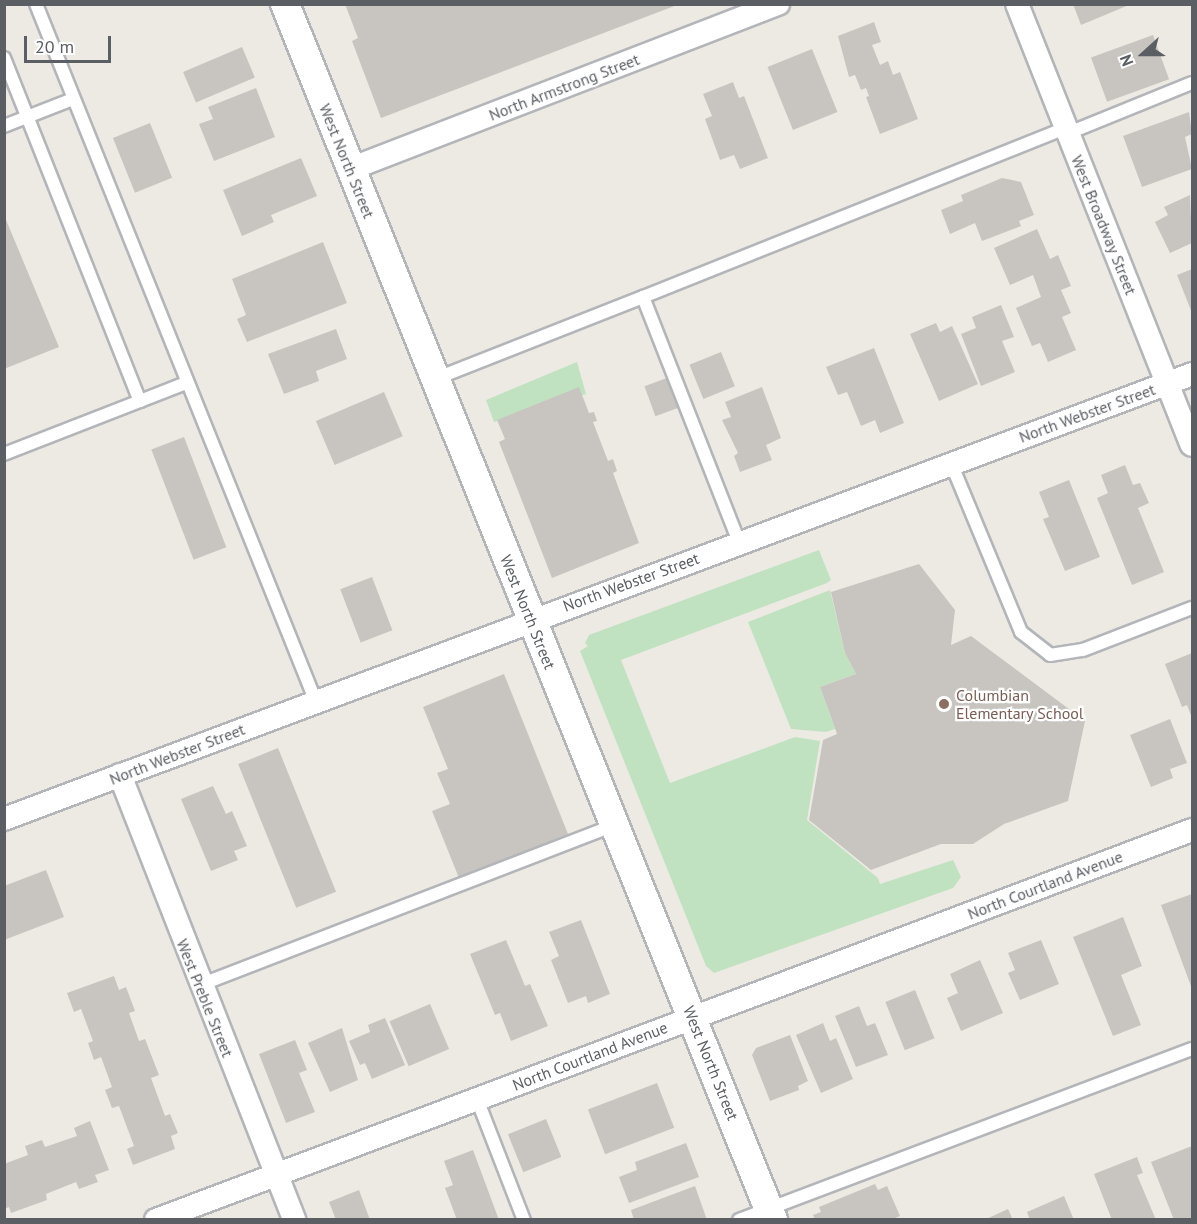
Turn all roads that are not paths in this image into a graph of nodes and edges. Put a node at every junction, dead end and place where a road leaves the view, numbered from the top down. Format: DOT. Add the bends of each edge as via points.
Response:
graph roads {
  1 [pos="36,4"];
  2 [pos="285,4"];
  3 [pos="778,4"];
  4 [pos="1017,4"];
  5 [pos="4,58"];
  6 [pos="1192,83"];
  7 [pos="73,99"];
  8 [pos="27,117"];
  9 [pos="4,126"];
  10 [pos="1065,128"];
  11 [pos="350,169"];
  12 [pos="643,297"];
  13 [pos="1192,374"];
  14 [pos="434,380"];
  15 [pos="186,383"];
  16 [pos="1167,383"];
  17 [pos="140,401"];
  18 [pos="1192,445"];
  19 [pos="4,454"];
  20 [pos="951,463"];
  21 [pos="739,542"];
  22 [pos="1192,608"];
  23 [pos="531,619"];
  24 [pos="316,702"];
  25 [pos="120,775"];
  26 [pos="4,819"];
  27 [pos="614,825"];
  28 [pos="1192,830"];
  29 [pos="200,985"];
  30 [pos="692,1017"];
  31 [pos="1192,1049"];
  32 [pos="477,1099"];
  33 [pos="276,1174"];
  34 [pos="771,1214"];
  35 [pos="156,1220"];
  36 [pos="294,1220"];
  37 [pos="524,1220"];
  38 [pos="739,1220"];
  1 -- 7 [label="lane"];
  2 -- 11 [label="street, West North Street"];
  3 -- 11 [label="street, North Armstrong Street"];
  4 -- 10 [label="street, West Broadway Street"];
  5 -- 8 [label="lane"];
  6 -- 10 [label="lane" via="1076,130"];
  7 -- 8 [label="lane"];
  7 -- 15 [label="lane"];
  8 -- 9 [label="lane"];
  8 -- 17 [label="lane"];
  10 -- 12 [label="lane"];
  10 -- 16 [label="street, West Broadway Street"];
  11 -- 14 [label="street, West North Street"];
  12 -- 14 [label="lane"];
  12 -- 21 [label="lane"];
  13 -- 16 [label="street, North Webster Street"];
  14 -- 23 [label="street, West North Street"];
  15 -- 17 [label="lane"];
  15 -- 24 [label="lane"];
  16 -- 18 [label="street, West Broadway Street"];
  16 -- 20 [label="street, North Webster Street"];
  17 -- 19 [label="lane"];
  20 -- 21 [label="street, North Webster Street"];
  20 -- 22 [label="lane" via="1021,632 1050,655 1083,650"];
  21 -- 23 [label="street, North Webster Street"];
  23 -- 24 [label="street, North Webster Street"];
  23 -- 27 [label="street, West North Street"];
  24 -- 25 [label="street, North Webster Street"];
  25 -- 26 [label="street, North Webster Street"];
  25 -- 29 [label="street, West Preble Street"];
  27 -- 29 [label="lane"];
  27 -- 30 [label="street, West North Street"];
  28 -- 30 [label="street, North Courtland Avenue"];
  29 -- 33 [label="street, West Preble Street"];
  30 -- 32 [label="street, North Courtland Avenue"];
  30 -- 34 [label="street, West North Street"];
  31 -- 34 [label="lane"];
  32 -- 33 [label="street, North Courtland Avenue"];
  32 -- 37 [label="lane"];
  33 -- 35 [label="street, North Courtland Avenue"];
  33 -- 36 [label="street, West Preble Street"];
  34 -- 38 [label="lane"];
}
